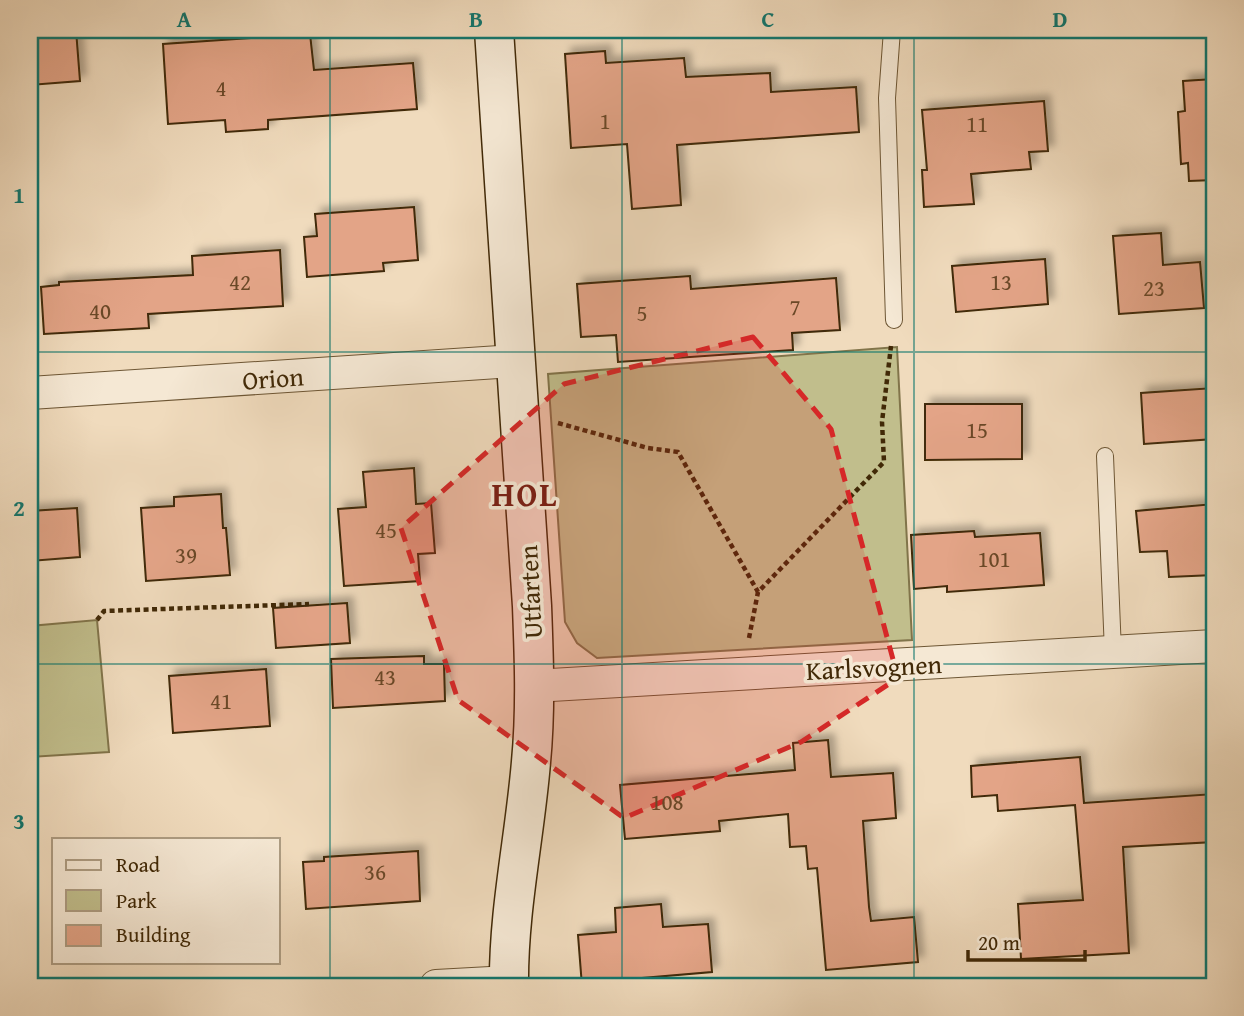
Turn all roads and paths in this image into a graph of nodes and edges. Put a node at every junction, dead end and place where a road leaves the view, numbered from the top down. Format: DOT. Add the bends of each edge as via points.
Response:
graph roads {
  1 [pos="494,30"];
  2 [pos="892,30"];
  3 [pos="894,320"];
  4 [pos="515,361"];
  5 [pos="30,393"];
  6 [pos="519,418"];
  7 [pos="1105,456"];
  8 [pos="758,592"];
  9 [pos="309,604"];
  10 [pos="97,620"];
  11 [pos="1214,646"];
  12 [pos="1113,652"];
  13 [pos="751,674"];
  14 [pos="534,686"];
  15 [pos="509,984"];
  16 [pos="436,986"];
  1 -- 4 [label="main road, Utfarten"];
  2 -- 3 [label="lane" via="887,98"];
  3 -- 8 [label="path" via="882,422 884,462"];
  4 -- 5 [label="street, Orion"];
  4 -- 6 [label="main road, Utfarten"];
  6 -- 8 [label="path" via="678,452"];
  6 -- 14 [label="main road, Utfarten"];
  7 -- 12 [label="lane"];
  8 -- 13 [label="path" via="749,633"];
  9 -- 10 [label="path" via="104,611"];
  11 -- 12 [label="street, Karlsvognen"];
  12 -- 13 [label="street, Karlsvognen"];
  13 -- 14 [label="street, Karlsvognen"];
  14 -- 15 [label="main road, Utfarten"];
  15 -- 16 [label="street"];
}
